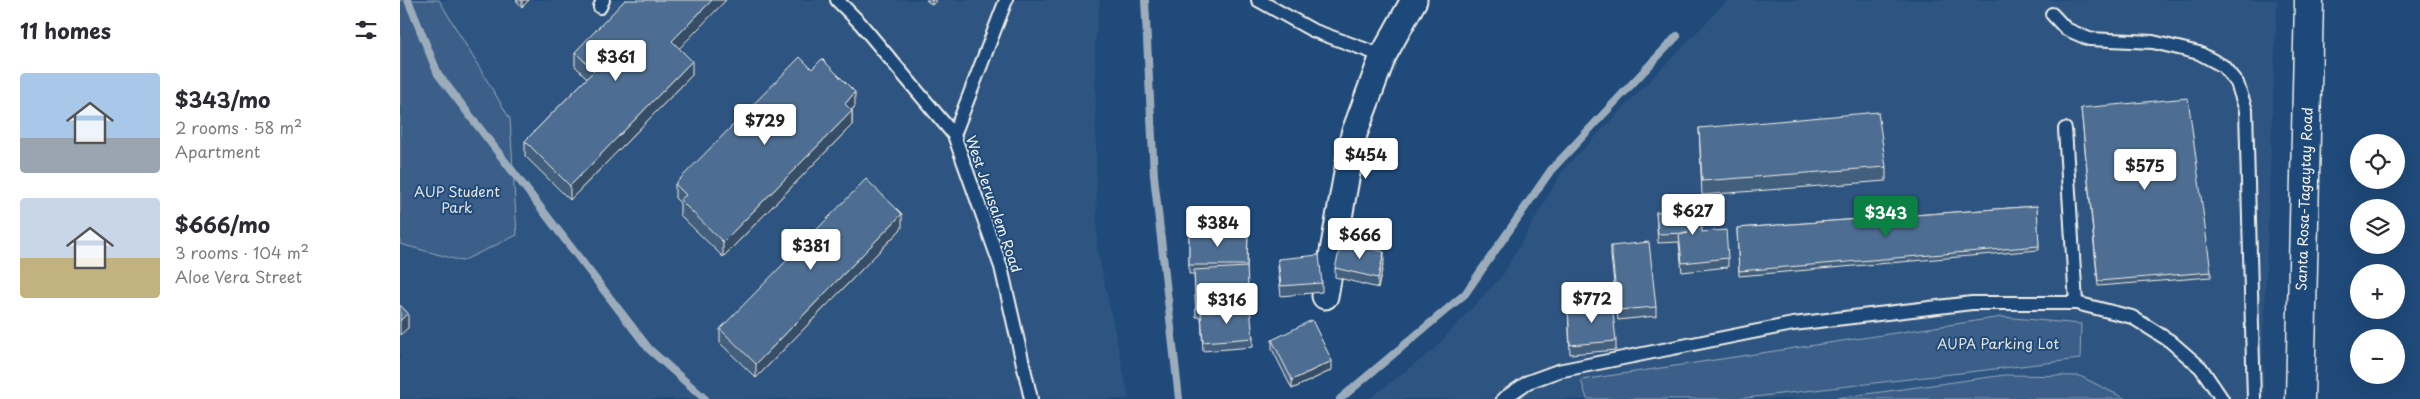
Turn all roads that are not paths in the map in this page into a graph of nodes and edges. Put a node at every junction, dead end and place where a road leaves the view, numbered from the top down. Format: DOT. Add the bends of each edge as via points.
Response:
graph roads {
  1 [pos="838,0"];
  2 [pos="1006,0"];
  3 [pos="1258,0"];
  4 [pos="1414,0"];
  5 [pos="2309,0"];
  6 [pos="2052,14"];
  7 [pos="1383,56"];
  8 [pos="2066,129"];
  9 [pos="954,135"];
  10 [pos="1325,296"];
  11 [pos="2076,303"];
  12 [pos="1032,399"];
  13 [pos="1503,399"];
  14 [pos="2222,399"];
  15 [pos="2254,399"];
  16 [pos="2300,399"];
  1 -- 9 [label="lane, West Jerusalem Road"];
  2 -- 9 [label="lane"];
  3 -- 7 [label="lane" via="1312,30"];
  4 -- 7 [label="street"];
  5 -- 16 [label="main road, Santa Rosa-Tagaytay Road"];
  6 -- 15 [label="lane" via="2066,29 2089,38 2152,42 2199,53 2223,66 2237,83 2246,110"];
  7 -- 10 [label="street" via="1354,134"];
  8 -- 11 [label="lane"];
  9 -- 12 [label="lane, West Jerusalem Road" via="1001,267"];
  11 -- 13 [label="lane" via="1972,303 1793,324 1558,371 1528,382"];
  11 -- 14 [label="lane" via="2132,317 2170,341 2201,368"];
}
